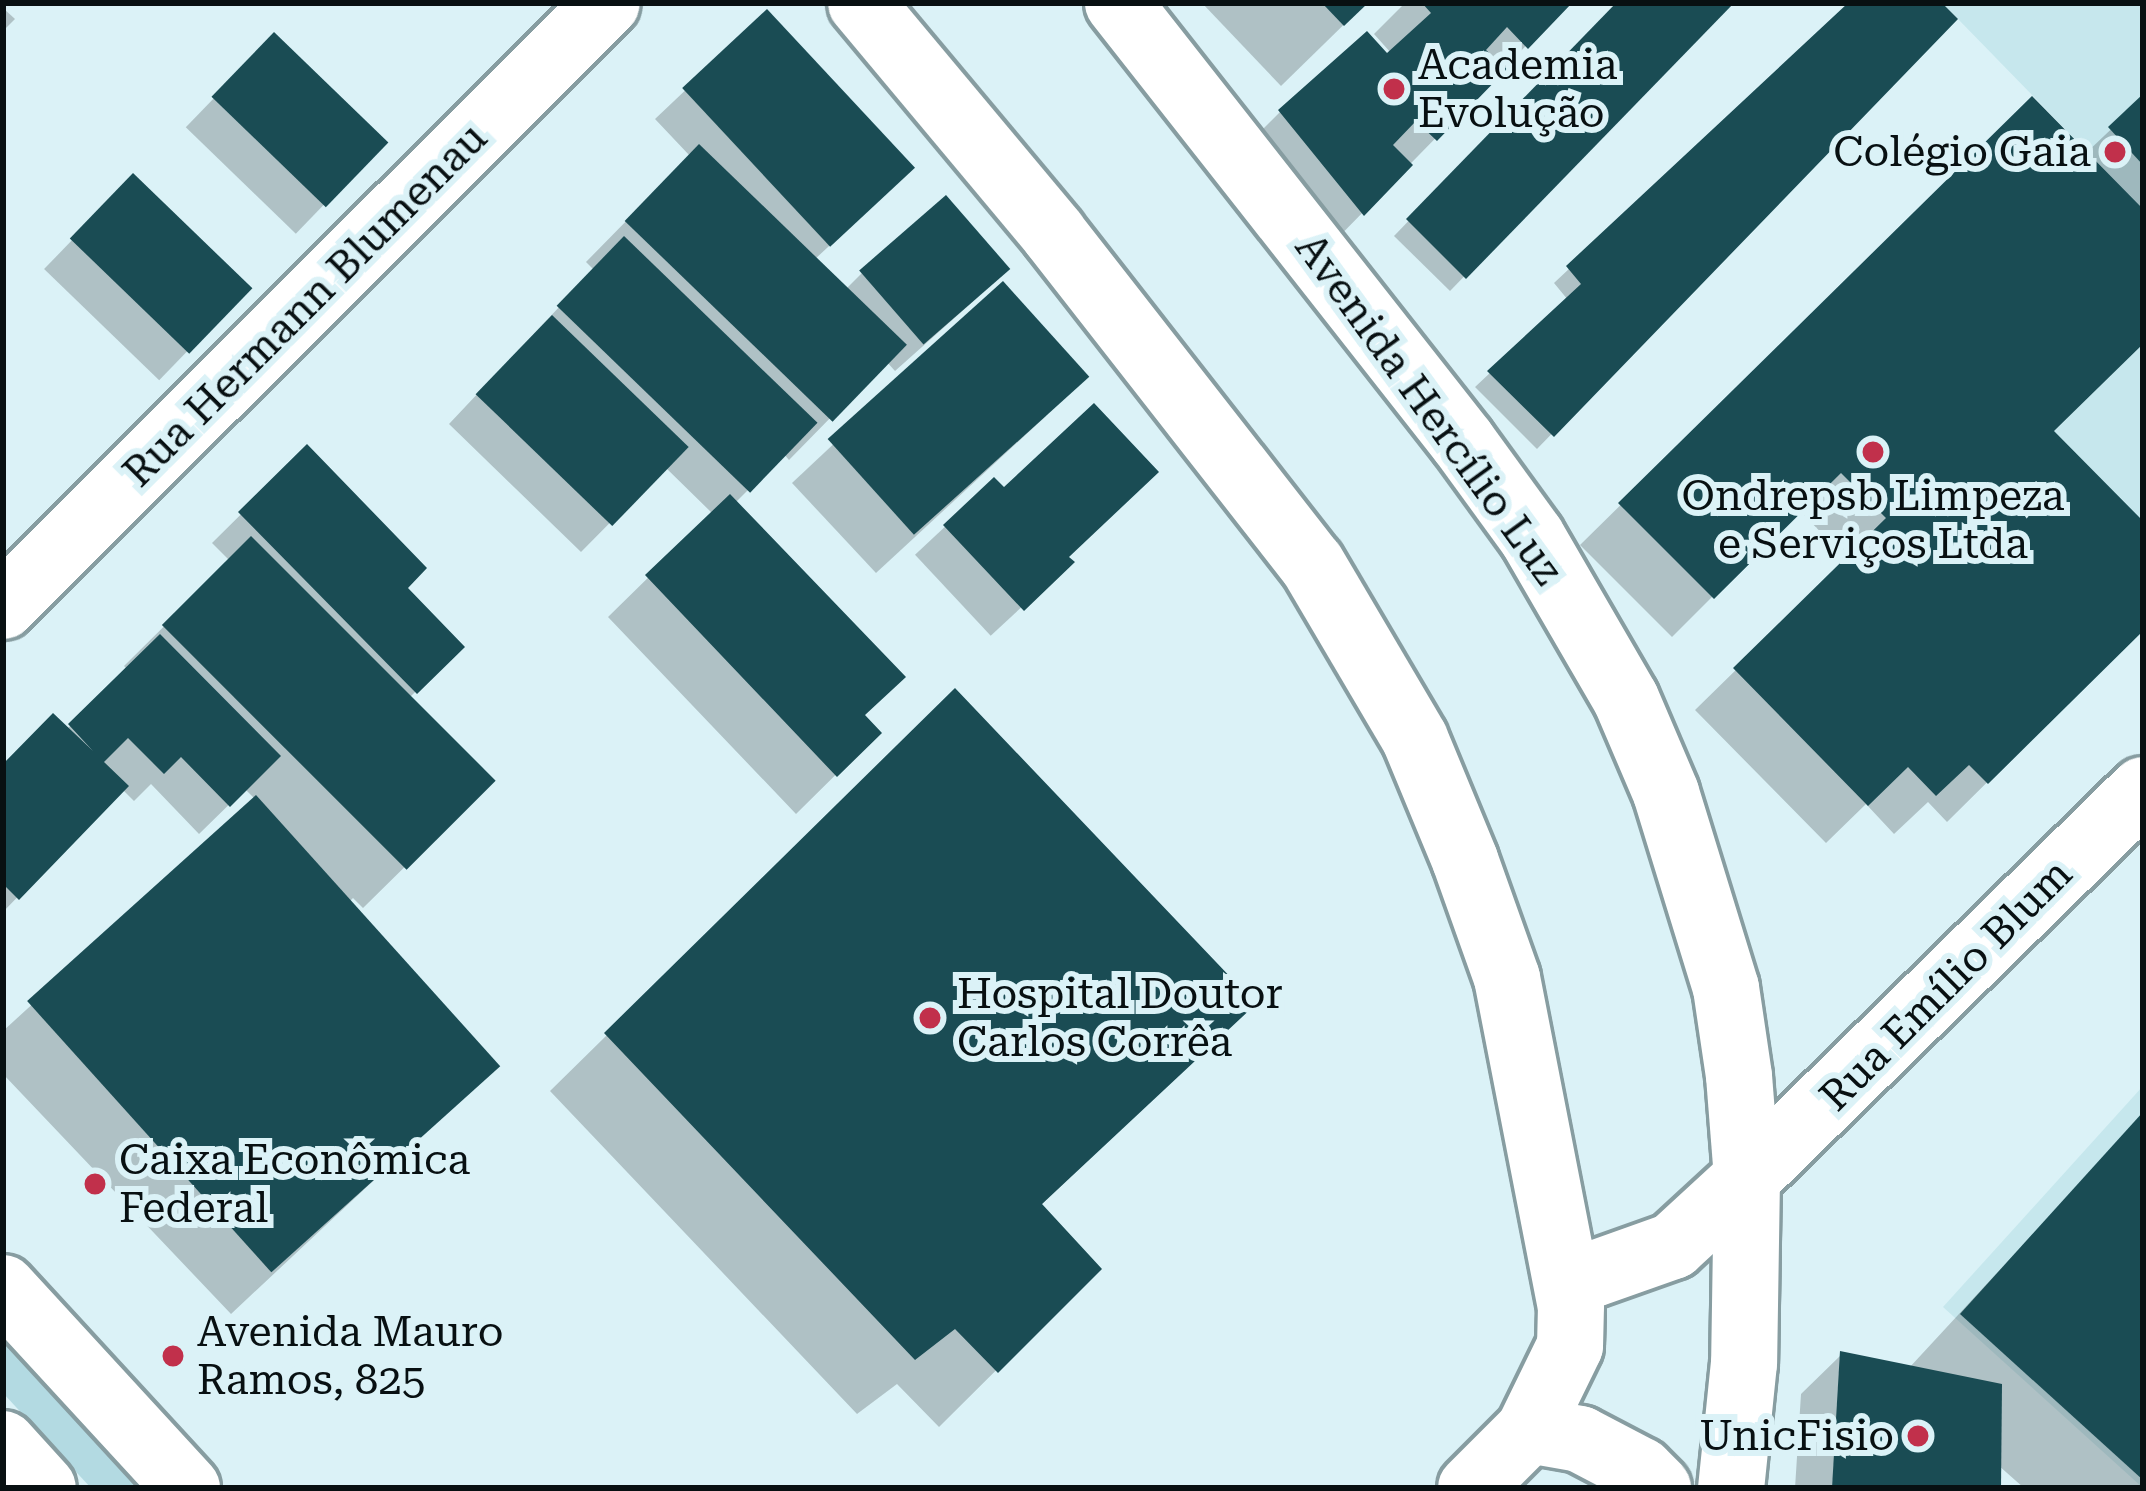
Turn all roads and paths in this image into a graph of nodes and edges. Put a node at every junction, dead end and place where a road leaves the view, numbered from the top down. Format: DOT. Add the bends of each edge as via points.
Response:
graph roads {
  1 [pos="607,3"];
  2 [pos="861,3"];
  3 [pos="1118,3"];
  4 [pos="3,607"];
  5 [pos="2143,790"];
  6 [pos="1748,1178"];
  7 [pos="1568,1269"];
  8 [pos="3,1288"];
  9 [pos="1529,1430"];
  10 [pos="3,1444"];
  11 [pos="43,1488"];
  12 [pos="187,1488"];
  13 [pos="1471,1488"];
  14 [pos="1658,1488"];
  15 [pos="1731,1488"];
  1 -- 4 [label="main road, Rua Hermann Blumenau"];
  2 -- 7 [label="main road" via="1257,492 1368,654 1415,739 1507,978"];
  3 -- 6 [label="main road, Avenida Hercílio Luz" via="1477,461 1532,537 1626,699 1700,887 1726,988"];
  5 -- 6 [label="main road, Rua Emílio Blum"];
  6 -- 7 [label="main road, Rua Emílio Blum" via="1673,1246 1594,1274"];
  6 -- 15 [label="main road, Avenida Hercílio Luz" via="1744,1363"];
  7 -- 9 [label="main road" via="1570,1346"];
  8 -- 12 [label="main road"];
  9 -- 13 [label="main road"];
  9 -- 14 [label="main road" via="1580,1439"];
  10 -- 11 [label="main road"];
}
